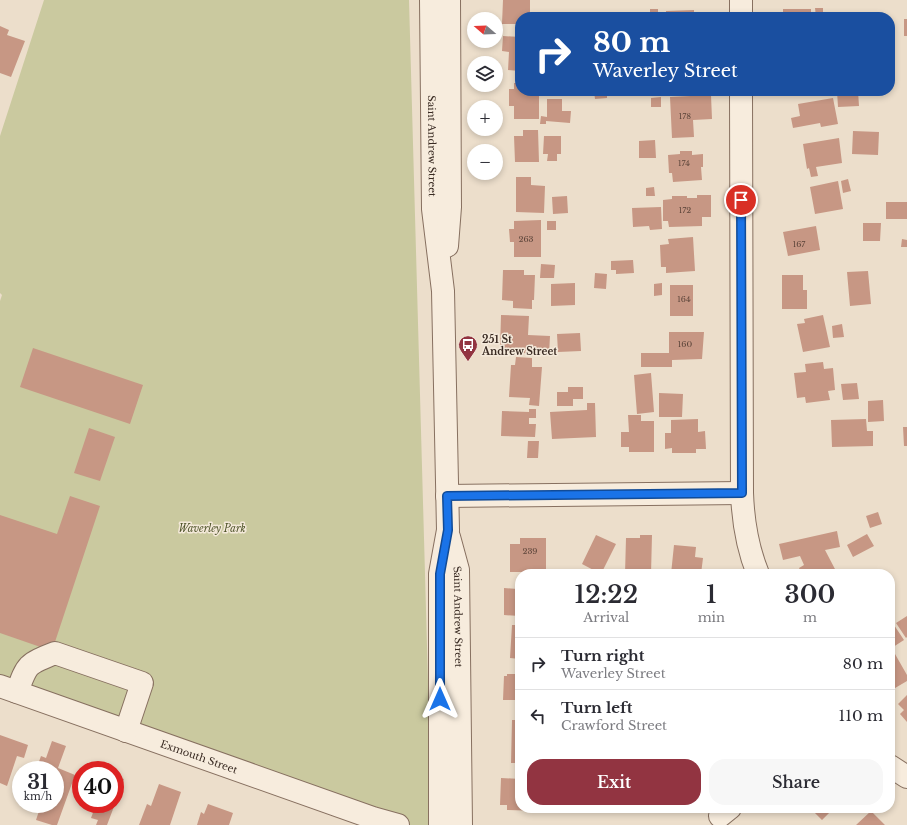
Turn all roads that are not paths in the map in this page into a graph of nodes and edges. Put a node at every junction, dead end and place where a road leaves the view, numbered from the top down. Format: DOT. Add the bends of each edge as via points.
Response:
graph roads {
  1 [pos="431,0"];
  2 [pos="449,0"];
  3 [pos="741,0"];
  4 [pos="741,12"];
  5 [pos="741,96"];
  6 [pos="443,291"];
  7 [pos="742,493"];
  8 [pos="447,496"];
  9 [pos="448,530"];
  10 [pos="756,569"];
  11 [pos="8,689"];
  12 [pos="126,731"];
  13 [pos="895,769"];
  14 [pos="907,777"];
  15 [pos="398,825"];
  16 [pos="440,825"];
  17 [pos="461,825"];
  1 -- 6 [label="street, Saint Andrew Street" via="433,209"];
  2 -- 6 [label="street, Saint Andrew Street" via="450,208"];
  3 -- 4 [label="street"];
  5 -- 7 [label="street"];
  6 -- 8 [label="street, Saint Andrew Street"];
  7 -- 8 [label="street"];
  7 -- 10 [label="street" via="747,542"];
  8 -- 9 [label="street, Saint Andrew Street"];
  9 -- 16 [label="street, Saint Andrew Street" via="440,574"];
  9 -- 17 [label="street, Saint Andrew Street" via="458,570"];
  11 -- 12 [label="street, Exmouth Street"];
  11 -- 12 [label="street" via="32,662 55,653 142,683"];
  12 -- 15 [label="street, Exmouth Street"];
  13 -- 14 [label="street"];
}
